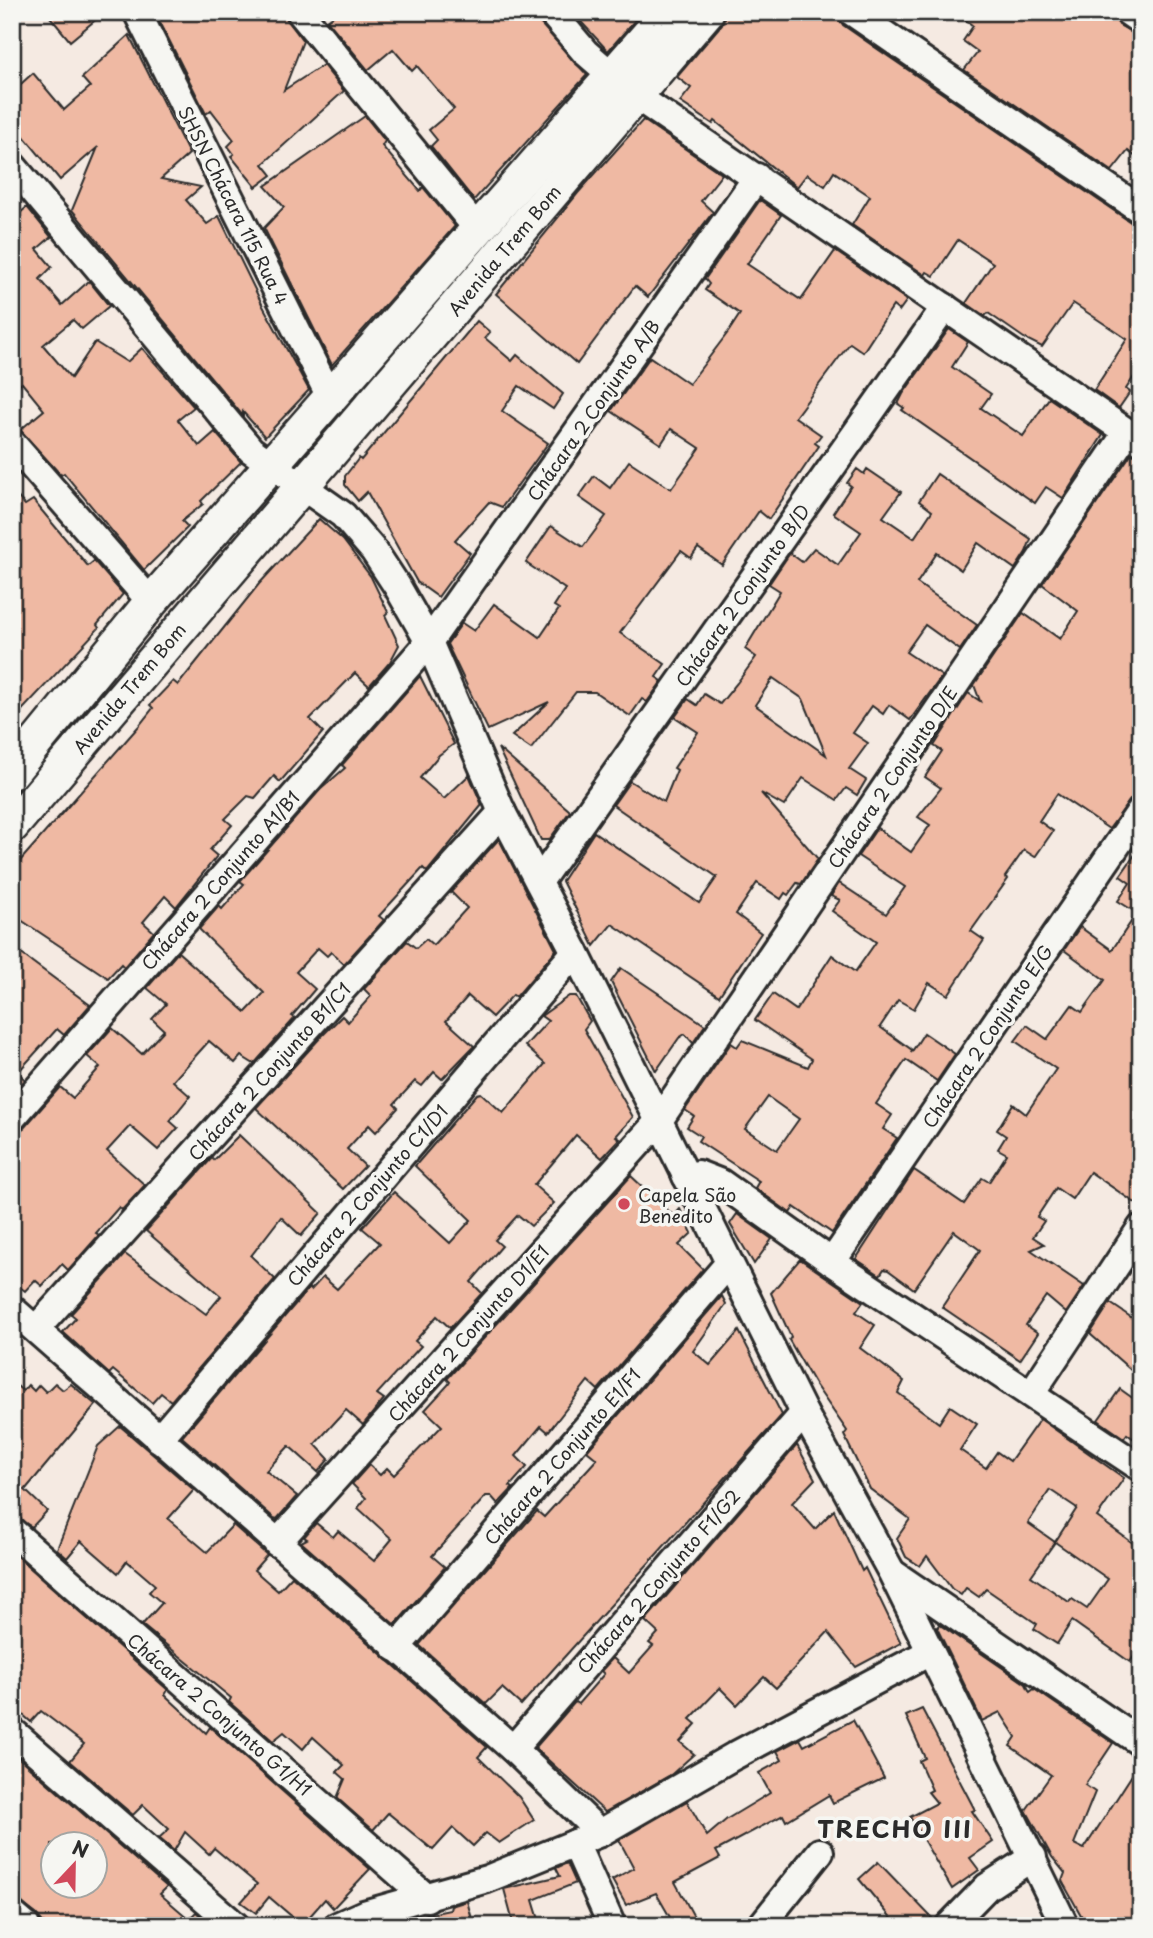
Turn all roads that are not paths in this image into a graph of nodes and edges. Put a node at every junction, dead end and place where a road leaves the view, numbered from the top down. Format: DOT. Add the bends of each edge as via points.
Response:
graph roads {
  1 [pos="137,12"];
  2 [pos="300,12"];
  3 [pos="551,12"];
  4 [pos="668,12"];
  5 [pos="707,12"];
  6 [pos="852,12"];
  7 [pos="1128,12"];
  8 [pos="1141,21"];
  9 [pos="625,87"];
  10 [pos="12,165"];
  11 [pos="757,177"];
  12 [pos="1141,210"];
  13 [pos="479,231"];
  14 [pos="945,307"];
  15 [pos="331,399"];
  16 [pos="1134,437"];
  17 [pos="12,443"];
  18 [pos="271,465"];
  19 [pos="301,487"];
  20 [pos="151,602"];
  21 [pos="429,642"];
  22 [pos="17,758"];
  23 [pos="1141,810"];
  24 [pos="502,812"];
  25 [pos="12,826"];
  26 [pos="538,882"];
  27 [pos="575,952"];
  28 [pos="12,1118"];
  29 [pos="658,1122"];
  30 [pos="686,1175"];
  31 [pos="1141,1228"];
  32 [pos="832,1262"];
  33 [pos="729,1263"];
  34 [pos="12,1309"];
  35 [pos="36,1329"];
  36 [pos="1031,1394"];
  37 [pos="804,1413"];
  38 [pos="159,1439"];
  39 [pos="1141,1468"];
  40 [pos="12,1531"];
  41 [pos="277,1543"];
  42 [pos="892,1573"];
  43 [pos="396,1648"];
  44 [pos="928,1653"];
  45 [pos="12,1731"];
  46 [pos="1141,1743"];
  47 [pos="513,1749"];
  48 [pos="600,1833"];
  49 [pos="575,1843"];
  50 [pos="820,1853"];
  51 [pos="1033,1857"];
  52 [pos="427,1898"];
  53 [pos="12,1914"];
  54 [pos="365,1920"];
  55 [pos="26,1926"];
  56 [pos="236,1926"];
  57 [pos="337,1926"];
  58 [pos="612,1926"];
  59 [pos="761,1926"];
  60 [pos="949,1926"];
  61 [pos="1065,1926"];
  1 -- 15 [label="street, SHSN Chácara 115 Rua 4"];
  2 -- 13 [label="street"];
  3 -- 9 [label="street" via="585,52"];
  4 -- 9 [label="street, Avenida Trem Bom"];
  5 -- 9 [label="street, Avenida Trem Bom"];
  6 -- 12 [label="street"];
  7 -- 8 [label="street"];
  9 -- 11 [label="street"];
  9 -- 13 [label="street, Avenida Trem Bom"];
  9 -- 19 [label="street, Avenida Trem Bom"];
  10 -- 18 [label="street" via="251,450"];
  11 -- 14 [label="street"];
  11 -- 21 [label="street, Chácara 2 Conjunto A/B"];
  13 -- 15 [label="street, Avenida Trem Bom"];
  14 -- 16 [label="street"];
  14 -- 26 [label="street, Chácara 2 Conjunto B/D"];
  15 -- 18 [label="street, Avenida Trem Bom"];
  16 -- 29 [label="street, Chácara 2 Conjunto D/E"];
  17 -- 20 [label="street"];
  18 -- 19 [label="street"];
  18 -- 20 [label="street, Avenida Trem Bom"];
  19 -- 21 [label="street" via="343,515 374,551"];
  19 -- 25 [label="street, Avenida Trem Bom"];
  20 -- 22 [label="street, Avenida Trem Bom"];
  21 -- 24 [label="street"];
  21 -- 28 [label="street, Chácara 2 Conjunto A1/B1"];
  23 -- 32 [label="street, Chácara 2 Conjunto E/G"];
  24 -- 26 [label="street"];
  24 -- 35 [label="street, Chácara 2 Conjunto B1/C1"];
  26 -- 27 [label="street"];
  27 -- 29 [label="street"];
  27 -- 38 [label="street, Chácara 2 Conjunto C1/D1"];
  29 -- 30 [label="street"];
  29 -- 41 [label="street, Chácara 2 Conjunto D1/E1"];
  30 -- 32 [label="street" via="698,1174 721,1184"];
  30 -- 33 [label="street"];
  31 -- 36 [label="street"];
  32 -- 36 [label="street"];
  33 -- 37 [label="street"];
  33 -- 43 [label="street, Chácara 2 Conjunto E1/F1"];
  34 -- 35 [label="street"];
  35 -- 38 [label="street"];
  36 -- 39 [label="street"];
  37 -- 42 [label="street"];
  37 -- 47 [label="street, Chácara 2 Conjunto F1/G2"];
  38 -- 41 [label="street"];
  40 -- 52 [label="street, Chácara 2 Conjunto G1/H1"];
  41 -- 43 [label="street"];
  42 -- 44 [label="street"];
  42 -- 46 [label="street"];
  43 -- 47 [label="street"];
  44 -- 48 [label="street"];
  44 -- 51 [label="street"];
  45 -- 56 [label="street"];
  47 -- 48 [label="street"];
  48 -- 49 [label="street"];
  49 -- 52 [label="street"];
  49 -- 58 [label="street"];
  50 -- 59 [label="street"];
  51 -- 60 [label="street" via="987,1887"];
  51 -- 61 [label="street"];
  52 -- 54 [label="street"];
  53 -- 55 [label="street"];
  54 -- 57 [label="street"];
}
